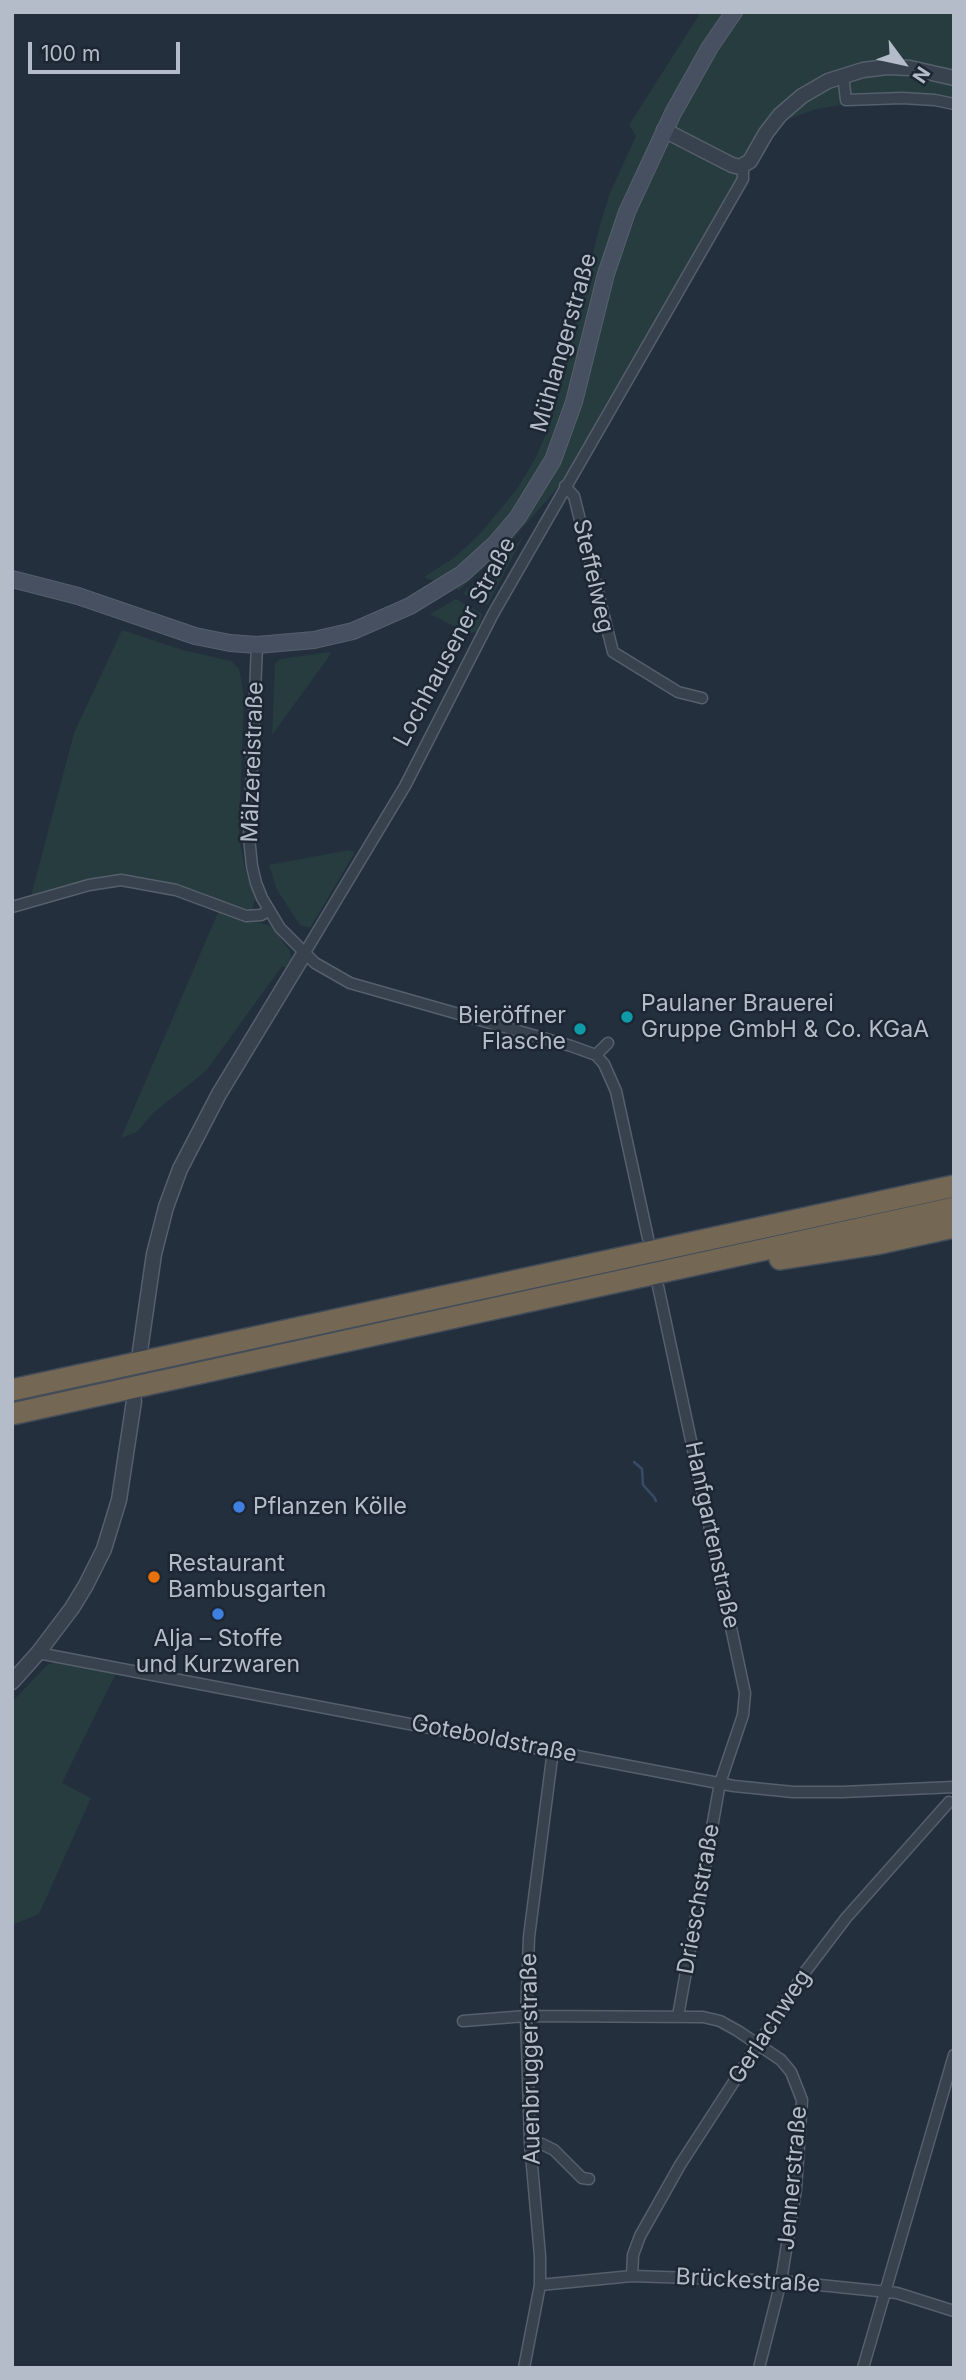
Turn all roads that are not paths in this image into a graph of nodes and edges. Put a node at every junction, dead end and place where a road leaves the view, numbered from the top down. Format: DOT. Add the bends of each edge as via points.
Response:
graph roads {
  1 [pos="734,12"];
  2 [pos="843,75"];
  3 [pos="954,78"];
  4 [pos="954,104"];
  5 [pos="664,130"];
  6 [pos="743,166"];
  7 [pos="565,486"];
  8 [pos="12,579"];
  9 [pos="257,645"];
  10 [pos="702,698"];
  11 [pos="12,907"];
  12 [pos="268,911"];
  13 [pos="304,954"];
  14 [pos="608,1043"];
  15 [pos="596,1055"];
  16 [pos="954,1186"];
  17 [pos="954,1208"];
  18 [pos="954,1227"];
  19 [pos="648,1238"];
  20 [pos="716,1260"];
  21 [pos="658,1286"];
  22 [pos="141,1351"];
  23 [pos="12,1390"];
  24 [pos="134,1401"];
  25 [pos="12,1414"];
  26 [pos="38,1653"];
  27 [pos="12,1682"];
  28 [pos="553,1750"];
  29 [pos="720,1783"];
  30 [pos="951,1787"];
  31 [pos="951,1806"];
  32 [pos="678,2015"];
  33 [pos="526,2016"];
  34 [pos="463,2021"];
  35 [pos="759,2046"];
  36 [pos="954,2055"];
  37 [pos="530,2143"];
  38 [pos="589,2179"];
  39 [pos="632,2276"];
  40 [pos="781,2281"];
  41 [pos="540,2285"];
  42 [pos="884,2292"];
  43 [pos="954,2311"];
  44 [pos="524,2368"];
  45 [pos="759,2368"];
  46 [pos="863,2368"];
  1 -- 5 [label="main road"];
  2 -- 3 [label="street" via="887,67"];
  2 -- 4 [label="street" via="846,100 902,98"];
  2 -- 6 [label="street" via="792,104"];
  5 -- 6 [label="street" via="735,167"];
  5 -- 9 [label="main road, Mühlangerstraße" via="627,212 606,274 565,432 548,470 518,517 462,574 410,607 353,631"];
  6 -- 7 [label="street, Lochhausener Straße" via="743,179"];
  7 -- 10 [label="street, Steffelweg" via="577,506 613,652 678,692"];
  7 -- 13 [label="street, Lochhausener Straße" via="405,786"];
  8 -- 9 [label="main road, Mühlangerstraße" via="195,636"];
  9 -- 12 [label="street, Mälzereistraße" via="249,837 252,866"];
  11 -- 12 [label="street" via="121,880 176,890 246,916"];
  12 -- 13 [label="street, Mälzereistraße"];
  13 -- 15 [label="street, Mälzereistraße" via="350,983"];
  13 -- 22 [label="street, Lochhausener Straße" via="219,1094 180,1169 154,1254"];
  14 -- 15 [label="street"];
  15 -- 19 [label="street" via="616,1091"];
  16 -- 23 [label="highway"];
  17 -- 20 [label="highway"];
  18 -- 20 [label="highway" via="822,1253 734,1265"];
  20 -- 25 [label="highway"];
  21 -- 29 [label="street, Hanfgartenstraße" via="745,1693 743,1715"];
  24 -- 26 [label="street" via="119,1500 104,1549 86,1586"];
  26 -- 27 [label="street"];
  26 -- 28 [label="street, Goteboldstraße"];
  28 -- 29 [label="street, Goteboldstraße"];
  28 -- 33 [label="street, Auenbruggerstraße" via="529,1937"];
  29 -- 30 [label="street, Goteboldstraße" via="842,1793"];
  29 -- 32 [label="street, Drieschstraße"];
  30 -- 31 [label="street"];
  31 -- 35 [label="street, Gerlachweg" via="823,1947"];
  32 -- 33 [label="street, Jennerstraße"];
  32 -- 35 [label="street, Jennerstraße" via="720,2021"];
  33 -- 34 [label="street, Jennerstraße"];
  33 -- 37 [label="street, Auenbruggerstraße"];
  35 -- 39 [label="street, Gerlachweg" via="680,2165 640,2236"];
  35 -- 40 [label="street, Jennerstraße" via="791,2072 802,2100 796,2189"];
  36 -- 42 [label="street"];
  37 -- 38 [label="street" via="554,2150 582,2178"];
  37 -- 41 [label="street, Auenbruggerstraße"];
  39 -- 40 [label="street, Brückestraße"];
  39 -- 41 [label="street, Brückestraße"];
  40 -- 42 [label="street, Brückestraße"];
  40 -- 45 [label="street, Jennerstraße"];
  41 -- 44 [label="street, Auenbruggerstraße"];
  42 -- 43 [label="street, Brückestraße"];
  42 -- 46 [label="street"];
}
